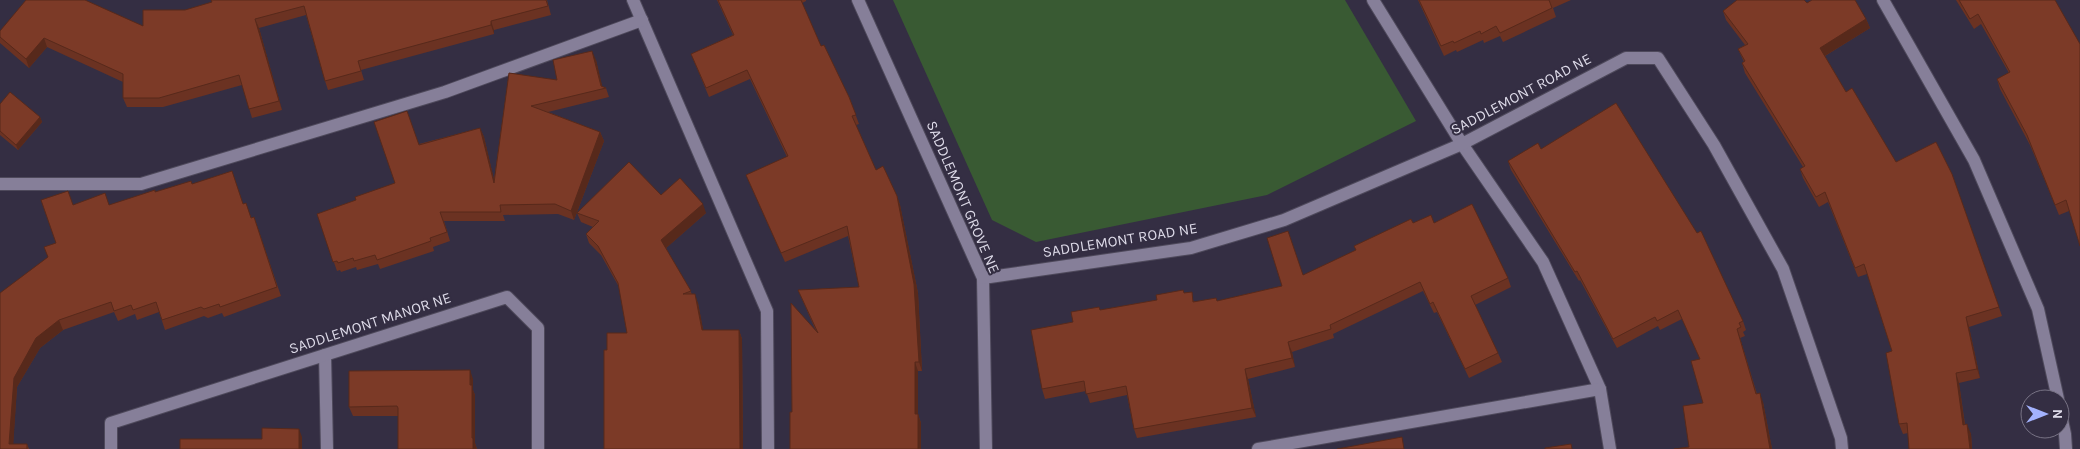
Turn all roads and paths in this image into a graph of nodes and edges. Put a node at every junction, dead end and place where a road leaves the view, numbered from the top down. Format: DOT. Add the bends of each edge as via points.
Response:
graph roads {
  1 [pos="634,0"];
  2 [pos="858,0"];
  3 [pos="1373,0"];
  4 [pos="1882,0"];
  5 [pos="642,20"];
  6 [pos="1462,144"];
  7 [pos="0,184"];
  8 [pos="983,278"];
  9 [pos="325,355"];
  10 [pos="1600,389"];
  11 [pos="2056,389"];
  12 [pos="111,449"];
  13 [pos="328,449"];
  14 [pos="538,449"];
  15 [pos="768,449"];
  16 [pos="986,449"];
  17 [pos="1258,449"];
  18 [pos="1610,449"];
  19 [pos="1842,449"];
  1 -- 5 [label="street"];
  2 -- 8 [label="street, SADDLEMONT GROVE NE"];
  3 -- 6 [label="street"];
  4 -- 11 [label="street" via="1974,160 2038,309"];
  5 -- 7 [label="street" via="446,92 141,184"];
  5 -- 15 [label="street" via="767,311"];
  6 -- 8 [label="street, SADDLEMONT ROAD NE" via="1284,220 1191,248"];
  6 -- 10 [label="street" via="1543,262"];
  6 -- 19 [label="street, SADDLEMONT ROAD NE" via="1626,58 1658,58 1714,144 1782,269 1841,438"];
  8 -- 16 [label="street, SADDLEMONT GROVE NE"];
  9 -- 12 [label="street, SADDLEMONT MANOR NE" via="110,422"];
  9 -- 13 [label="street"];
  9 -- 14 [label="street, SADDLEMONT MANOR NE" via="507,297 538,328"];
  10 -- 17 [label="street"];
  10 -- 18 [label="street"];
}
